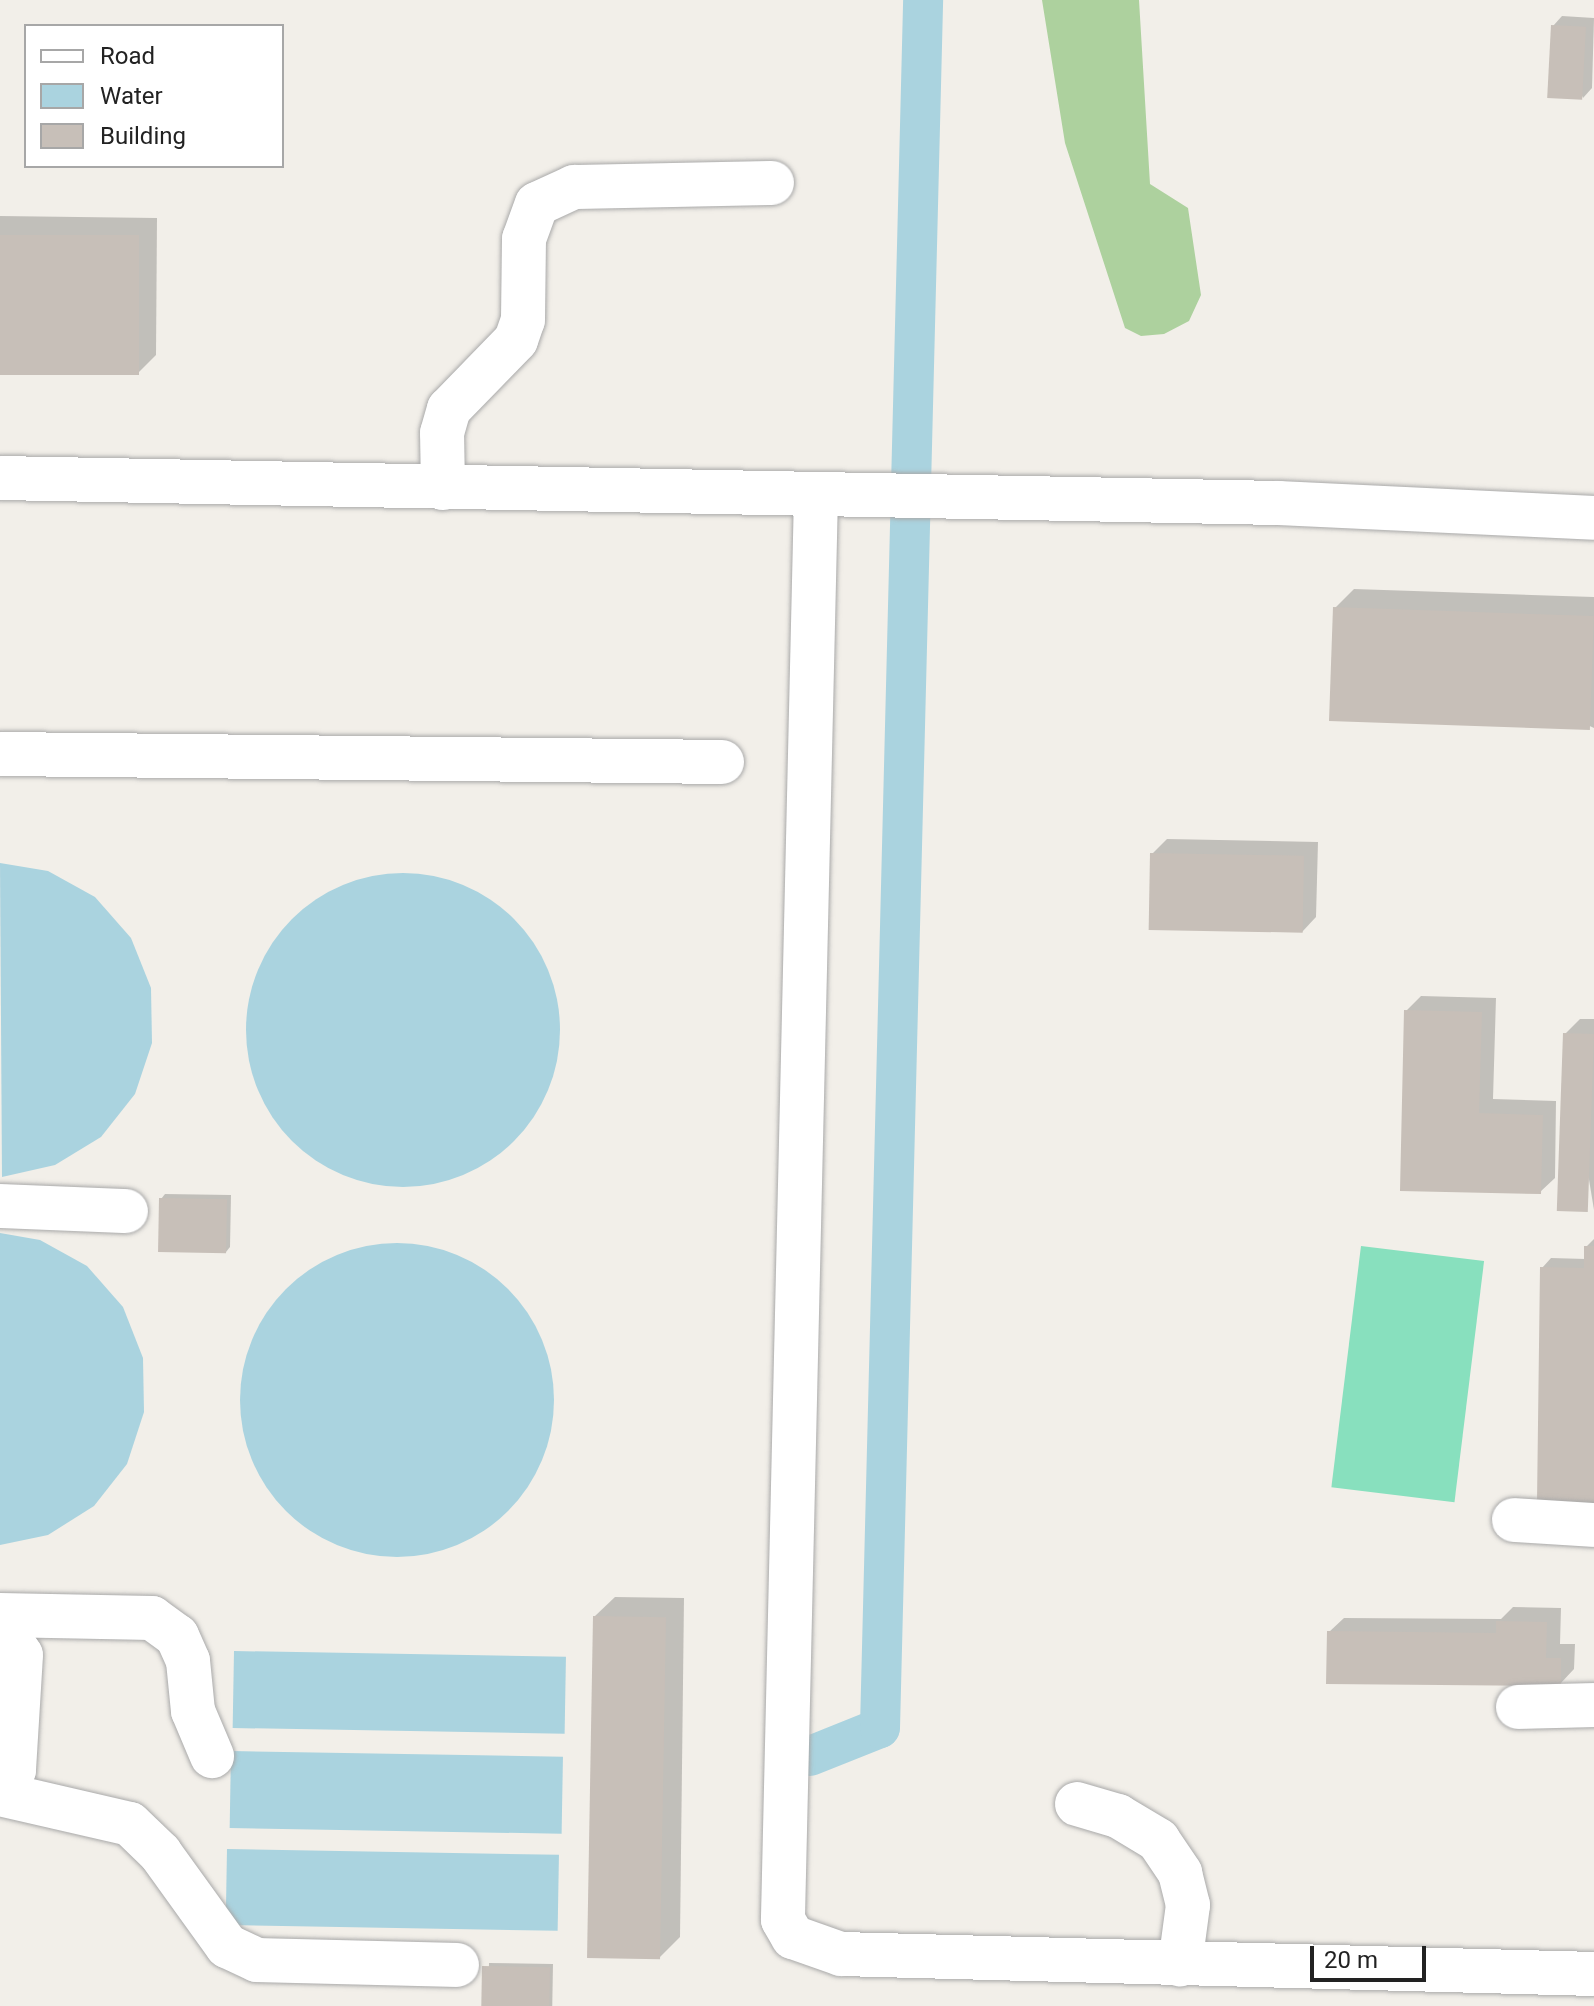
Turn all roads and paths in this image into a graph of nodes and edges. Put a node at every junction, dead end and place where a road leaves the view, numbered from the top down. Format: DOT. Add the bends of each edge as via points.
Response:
graph roads {
  1 [pos="772,183"];
  2 [pos="0,478"];
  3 [pos="443,488"];
  4 [pos="816,495"];
  5 [pos="1594,518"];
  6 [pos="0,754"];
  7 [pos="722,762"];
  8 [pos="0,1206"];
  9 [pos="126,1211"];
  10 [pos="1514,1520"];
  11 [pos="1594,1525"];
  12 [pos="0,1615"];
  13 [pos="0,1622"];
  14 [pos="1594,1705"];
  15 [pos="1518,1707"];
  16 [pos="212,1756"];
  17 [pos="0,1792"];
  18 [pos="1077,1804"];
  19 [pos="1180,1964"];
  20 [pos="457,1965"];
  21 [pos="1594,1974"];
  1 -- 3 [label="lane" via="574,187 537,204 524,239 523,320 516,340 449,409 442,433"];
  2 -- 3 [label="lane"];
  3 -- 4 [label="lane"];
  4 -- 5 [label="lane"];
  4 -- 19 [label="lane" via="783,1920 793,1937 841,1954"];
  6 -- 7 [label="lane"];
  8 -- 9 [label="lane"];
  10 -- 11 [label="lane"];
  12 -- 16 [label="lane" via="152,1618 177,1636 188,1661 193,1711"];
  13 -- 17 [label="lane" via="21,1655 14,1770"];
  14 -- 15 [label="lane"];
  17 -- 20 [label="lane" via="130,1824 160,1853 227,1946 257,1960"];
  18 -- 19 [label="lane" via="1118,1816 1158,1840 1180,1873 1188,1905"];
  19 -- 21 [label="lane"];
}
